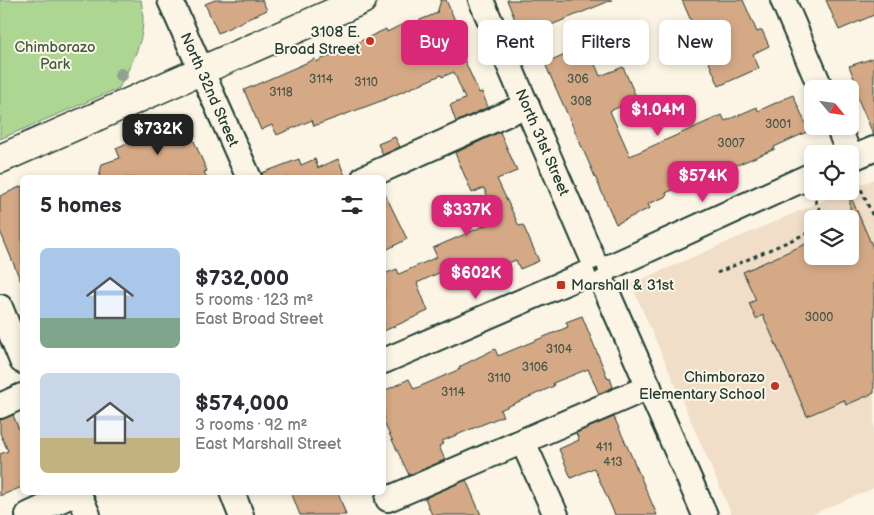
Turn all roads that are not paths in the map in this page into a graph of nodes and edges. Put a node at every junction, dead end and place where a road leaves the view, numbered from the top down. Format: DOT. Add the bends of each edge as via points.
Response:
graph roads {
  1 [pos="170,0"];
  2 [pos="362,0"];
  3 [pos="482,0"];
  4 [pos="787,1"];
  5 [pos="202,71"];
  6 [pos="818,80"];
  7 [pos="527,106"];
  8 [pos="874,149"];
  9 [pos="859,153"];
  10 [pos="0,159"];
  11 [pos="248,175"];
  12 [pos="371,175"];
  13 [pos="804,179"];
  14 [pos="597,270"];
  15 [pos="0,307"];
  16 [pos="14,342"];
  17 [pos="386,360"];
  18 [pos="650,388"];
  19 [pos="20,397"];
  20 [pos="0,406"];
  21 [pos="523,442"];
  22 [pos="73,495"];
  23 [pos="79,495"];
  24 [pos="233,495"];
  25 [pos="389,501"];
  26 [pos="28,515"];
  27 [pos="88,515"];
  28 [pos="242,515"];
  29 [pos="556,515"];
  30 [pos="705,515"];
  1 -- 5 [label="street, North 32nd Street"];
  2 -- 5 [label="main road"];
  3 -- 7 [label="street, North 31st Street"];
  4 -- 6 [label="street"];
  5 -- 10 [label="main road"];
  5 -- 11 [label="street, North 32nd Street"];
  7 -- 12 [label="street"];
  7 -- 14 [label="street, North 31st Street"];
  8 -- 9 [label="street"];
  13 -- 14 [label="street"];
  14 -- 17 [label="street"];
  14 -- 18 [label="street, North 31st Street"];
  15 -- 16 [label="street"];
  18 -- 21 [label="street"];
  18 -- 30 [label="street, North 31st Street"];
  19 -- 20 [label="street"];
  21 -- 25 [label="street"];
  21 -- 29 [label="street"];
  22 -- 26 [label="street"];
  23 -- 27 [label="street"];
  24 -- 28 [label="street"];
}
